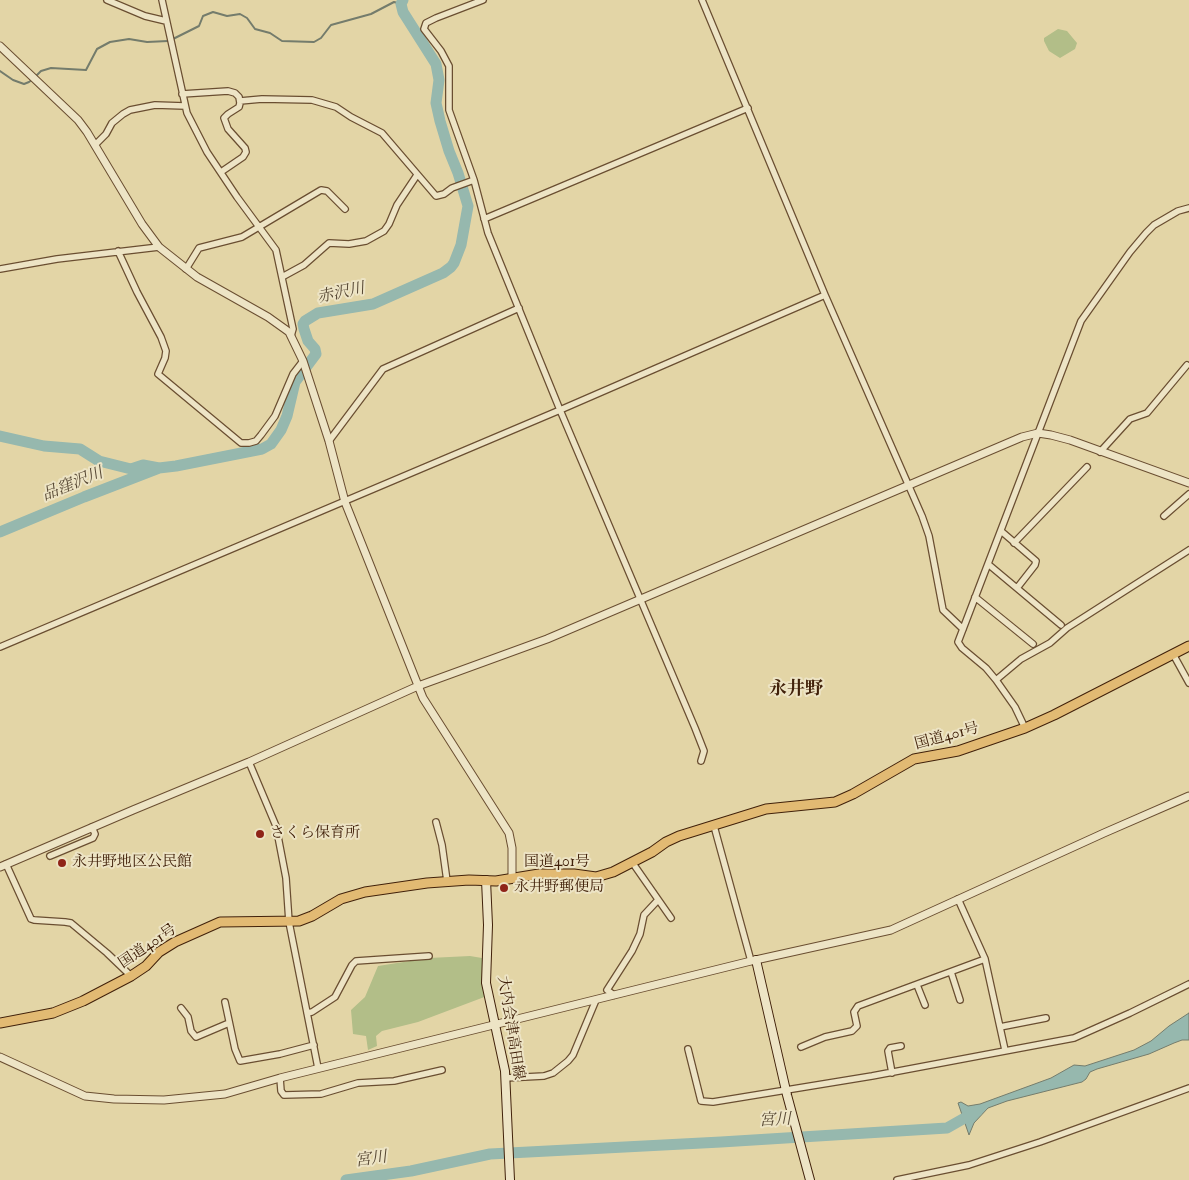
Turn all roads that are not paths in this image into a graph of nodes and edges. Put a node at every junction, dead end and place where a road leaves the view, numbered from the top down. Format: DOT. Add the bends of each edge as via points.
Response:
graph roads {
  1 [pos="107,0"];
  2 [pos="162,0"];
  3 [pos="484,0"];
  4 [pos="702,0"];
  5 [pos="166,21"];
  6 [pos="0,46"];
  7 [pos="182,94"];
  8 [pos="240,101"];
  9 [pos="185,106"];
  10 [pos="748,108"];
  11 [pos="96,144"];
  12 [pos="220,172"];
  13 [pos="417,175"];
  14 [pos="474,180"];
  15 [pos="1189,208"];
  16 [pos="344,209"];
  17 [pos="484,219"];
  18 [pos="259,228"];
  19 [pos="159,246"];
  20 [pos="118,251"];
  21 [pos="0,269"];
  22 [pos="186,269"];
  23 [pos="282,277"];
  24 [pos="825,295"];
  25 [pos="519,308"];
  26 [pos="291,336"];
  27 [pos="303,361"];
  28 [pos="1186,365"];
  29 [pos="560,410"];
  30 [pos="1038,433"];
  31 [pos="329,441"];
  32 [pos="1100,452"];
  33 [pos="1087,467"];
  34 [pos="1189,483"];
  35 [pos="908,484"];
  36 [pos="1189,494"];
  37 [pos="345,502"];
  38 [pos="1164,516"];
  39 [pos="1000,531"];
  40 [pos="1014,543"];
  41 [pos="1189,550"];
  42 [pos="988,564"];
  43 [pos="1017,588"];
  44 [pos="975,597"];
  45 [pos="641,599"];
  46 [pos="1061,625"];
  47 [pos="963,629"];
  48 [pos="1034,644"];
  49 [pos="1189,646"];
  50 [pos="0,647"];
  51 [pos="1173,654"];
  52 [pos="996,680"];
  53 [pos="1189,683"];
  54 [pos="418,686"];
  55 [pos="1025,728"];
  56 [pos="701,761"];
  57 [pos="249,762"];
  58 [pos="1189,796"];
  59 [pos="436,822"];
  60 [pos="714,826"];
  61 [pos="92,827"];
  62 [pos="50,856"];
  63 [pos="632,862"];
  64 [pos="3,866"];
  65 [pos="512,878"];
  66 [pos="486,880"];
  67 [pos="447,881"];
  68 [pos="958,899"];
  69 [pos="658,900"];
  70 [pos="671,918"];
  71 [pos="289,922"];
  72 [pos="429,956"];
  73 [pos="985,959"];
  74 [pos="754,961"];
  75 [pos="951,972"];
  76 [pos="131,976"];
  77 [pos="1189,984"];
  78 [pos="917,985"];
  79 [pos="614,995"];
  80 [pos="596,1000"];
  81 [pos="960,1000"];
  82 [pos="225,1002"];
  83 [pos="925,1005"];
  84 [pos="180,1008"];
  85 [pos="307,1013"];
  86 [pos="1046,1018"];
  87 [pos="229,1022"];
  88 [pos="0,1023"];
  89 [pos="496,1024"];
  90 [pos="1000,1027"];
  91 [pos="314,1045"];
  92 [pos="901,1046"];
  93 [pos="801,1047"];
  94 [pos="688,1048"];
  95 [pos="1005,1050"];
  96 [pos="0,1057"];
  97 [pos="318,1068"];
  98 [pos="442,1070"];
  99 [pos="892,1073"];
  100 [pos="280,1078"];
  101 [pos="505,1078"];
  102 [pos="1189,1088"];
  103 [pos="787,1093"];
  104 [pos="510,1180"];
  105 [pos="810,1180"];
  106 [pos="897,1180"];
  1 -- 5 [label="street"];
  2 -- 5 [label="street"];
  3 -- 14 [label="street" via="436,18 426,23 424,29 449,66 449,110"];
  4 -- 10 [label="street"];
  5 -- 7 [label="street"];
  6 -- 11 [label="street" via="78,120"];
  7 -- 8 [label="street" via="228,91"];
  7 -- 9 [label="street"];
  8 -- 12 [label="street" via="239,106 224,118 228,129 246,152"];
  8 -- 13 [label="street" via="262,98 312,100 336,107 382,133"];
  9 -- 11 [label="street" via="155,105 130,110 112,124"];
  9 -- 12 [label="street"];
  10 -- 17 [label="street"];
  10 -- 24 [label="street"];
  11 -- 19 [label="street" via="142,224"];
  12 -- 18 [label="street"];
  13 -- 14 [label="street" via="436,196"];
  13 -- 23 [label="street" via="384,231 366,241 329,244 304,265"];
  14 -- 17 [label="street"];
  15 -- 30 [label="street" via="1178,210 1146,233 1081,321"];
  16 -- 18 [label="street" via="327,191 320,190"];
  17 -- 25 [label="street"];
  18 -- 22 [label="street" via="242,238 199,248"];
  18 -- 23 [label="street" via="276,250"];
  19 -- 20 [label="street"];
  19 -- 22 [label="street"];
  20 -- 21 [label="street"];
  20 -- 27 [label="street" via="166,351 158,374 241,443 256,441 261,436 275,416 292,374"];
  22 -- 26 [label="street" via="280,324"];
  23 -- 26 [label="street" via="293,329"];
  24 -- 29 [label="street"];
  24 -- 35 [label="street"];
  25 -- 29 [label="street"];
  25 -- 31 [label="street" via="382,369"];
  26 -- 27 [label="street"];
  27 -- 31 [label="street"];
  28 -- 32 [label="street" via="1147,413 1130,418"];
  29 -- 37 [label="street"];
  29 -- 45 [label="street"];
  30 -- 32 [label="street" via="1070,440"];
  30 -- 35 [label="street"];
  30 -- 39 [label="street"];
  31 -- 37 [label="street"];
  32 -- 34 [label="street"];
  33 -- 40 [label="street"];
  35 -- 45 [label="street"];
  35 -- 47 [label="street" via="929,536 942,610"];
  36 -- 38 [label="street"];
  37 -- 50 [label="street"];
  37 -- 54 [label="street"];
  39 -- 40 [label="street"];
  39 -- 42 [label="street"];
  40 -- 43 [label="street" via="1036,561"];
  41 -- 52 [label="street" via="1067,628"];
  42 -- 43 [label="street"];
  42 -- 44 [label="street"];
  43 -- 46 [label="street"];
  44 -- 47 [label="street"];
  44 -- 48 [label="street"];
  45 -- 54 [label="street" via="547,639"];
  45 -- 56 [label="street" via="704,751"];
  47 -- 52 [label="street" via="958,642"];
  49 -- 51 [label="highway, 国道401号"];
  51 -- 53 [label="street"];
  51 -- 55 [label="highway, 国道401号"];
  52 -- 55 [label="street"];
  54 -- 57 [label="street"];
  54 -- 65 [label="street" via="509,833"];
  55 -- 60 [label="highway, 国道401号" via="958,751 914,759 835,802 766,809"];
  57 -- 61 [label="street"];
  57 -- 71 [label="street" via="274,820 286,878"];
  58 -- 68 [label="street"];
  59 -- 67 [label="street"];
  60 -- 63 [label="highway, 国道401号" via="666,842"];
  60 -- 74 [label="street"];
  61 -- 62 [label="street" via="93,838"];
  61 -- 64 [label="street"];
  63 -- 65 [label="highway, 国道401号" via="602,876 539,874"];
  63 -- 69 [label="street"];
  64 -- 76 [label="street" via="31,919 71,923"];
  65 -- 66 [label="highway, 国道401号"];
  66 -- 67 [label="highway, 国道401号"];
  66 -- 89 [label="main road, 大内会津高田線" via="486,983"];
  67 -- 71 [label="highway, 国道401号" via="356,894 335,901 303,920"];
  68 -- 73 [label="street"];
  68 -- 74 [label="street" via="891,930"];
  69 -- 70 [label="street"];
  69 -- 79 [label="street" via="644,915 632,951 607,990"];
  71 -- 76 [label="highway, 国道401号" via="212,924 159,952"];
  71 -- 85 [label="street"];
  72 -- 85 [label="street" via="356,961 335,997"];
  73 -- 75 [label="street"];
  73 -- 90 [label="street"];
  74 -- 79 [label="street"];
  74 -- 103 [label="main road"];
  75 -- 78 [label="street"];
  75 -- 81 [label="street"];
  76 -- 88 [label="highway, 国道401号" via="63,1009"];
  77 -- 95 [label="street" via="1074,1038"];
  78 -- 83 [label="street"];
  78 -- 93 [label="street" via="858,1006 854,1012 857,1026 852,1031"];
  79 -- 80 [label="street"];
  80 -- 89 [label="street"];
  80 -- 101 [label="street" via="568,1061 544,1076"];
  82 -- 87 [label="street"];
  84 -- 87 [label="street" via="188,1017 196,1037"];
  85 -- 91 [label="street"];
  86 -- 90 [label="street"];
  87 -- 91 [label="street" via="240,1061"];
  89 -- 97 [label="street"];
  89 -- 101 [label="main road, 大内会津高田線"];
  90 -- 95 [label="street"];
  91 -- 97 [label="street"];
  92 -- 99 [label="street" via="888,1050"];
  94 -- 103 [label="street" via="701,1101"];
  95 -- 99 [label="street"];
  96 -- 100 [label="street" via="85,1096 114,1100 208,1097"];
  97 -- 100 [label="street"];
  98 -- 100 [label="street" via="394,1081 358,1083 321,1094 284,1095"];
  99 -- 103 [label="street"];
  101 -- 104 [label="main road, 大内会津高田線"];
  102 -- 106 [label="street" via="969,1165"];
  103 -- 105 [label="main road"];
}
